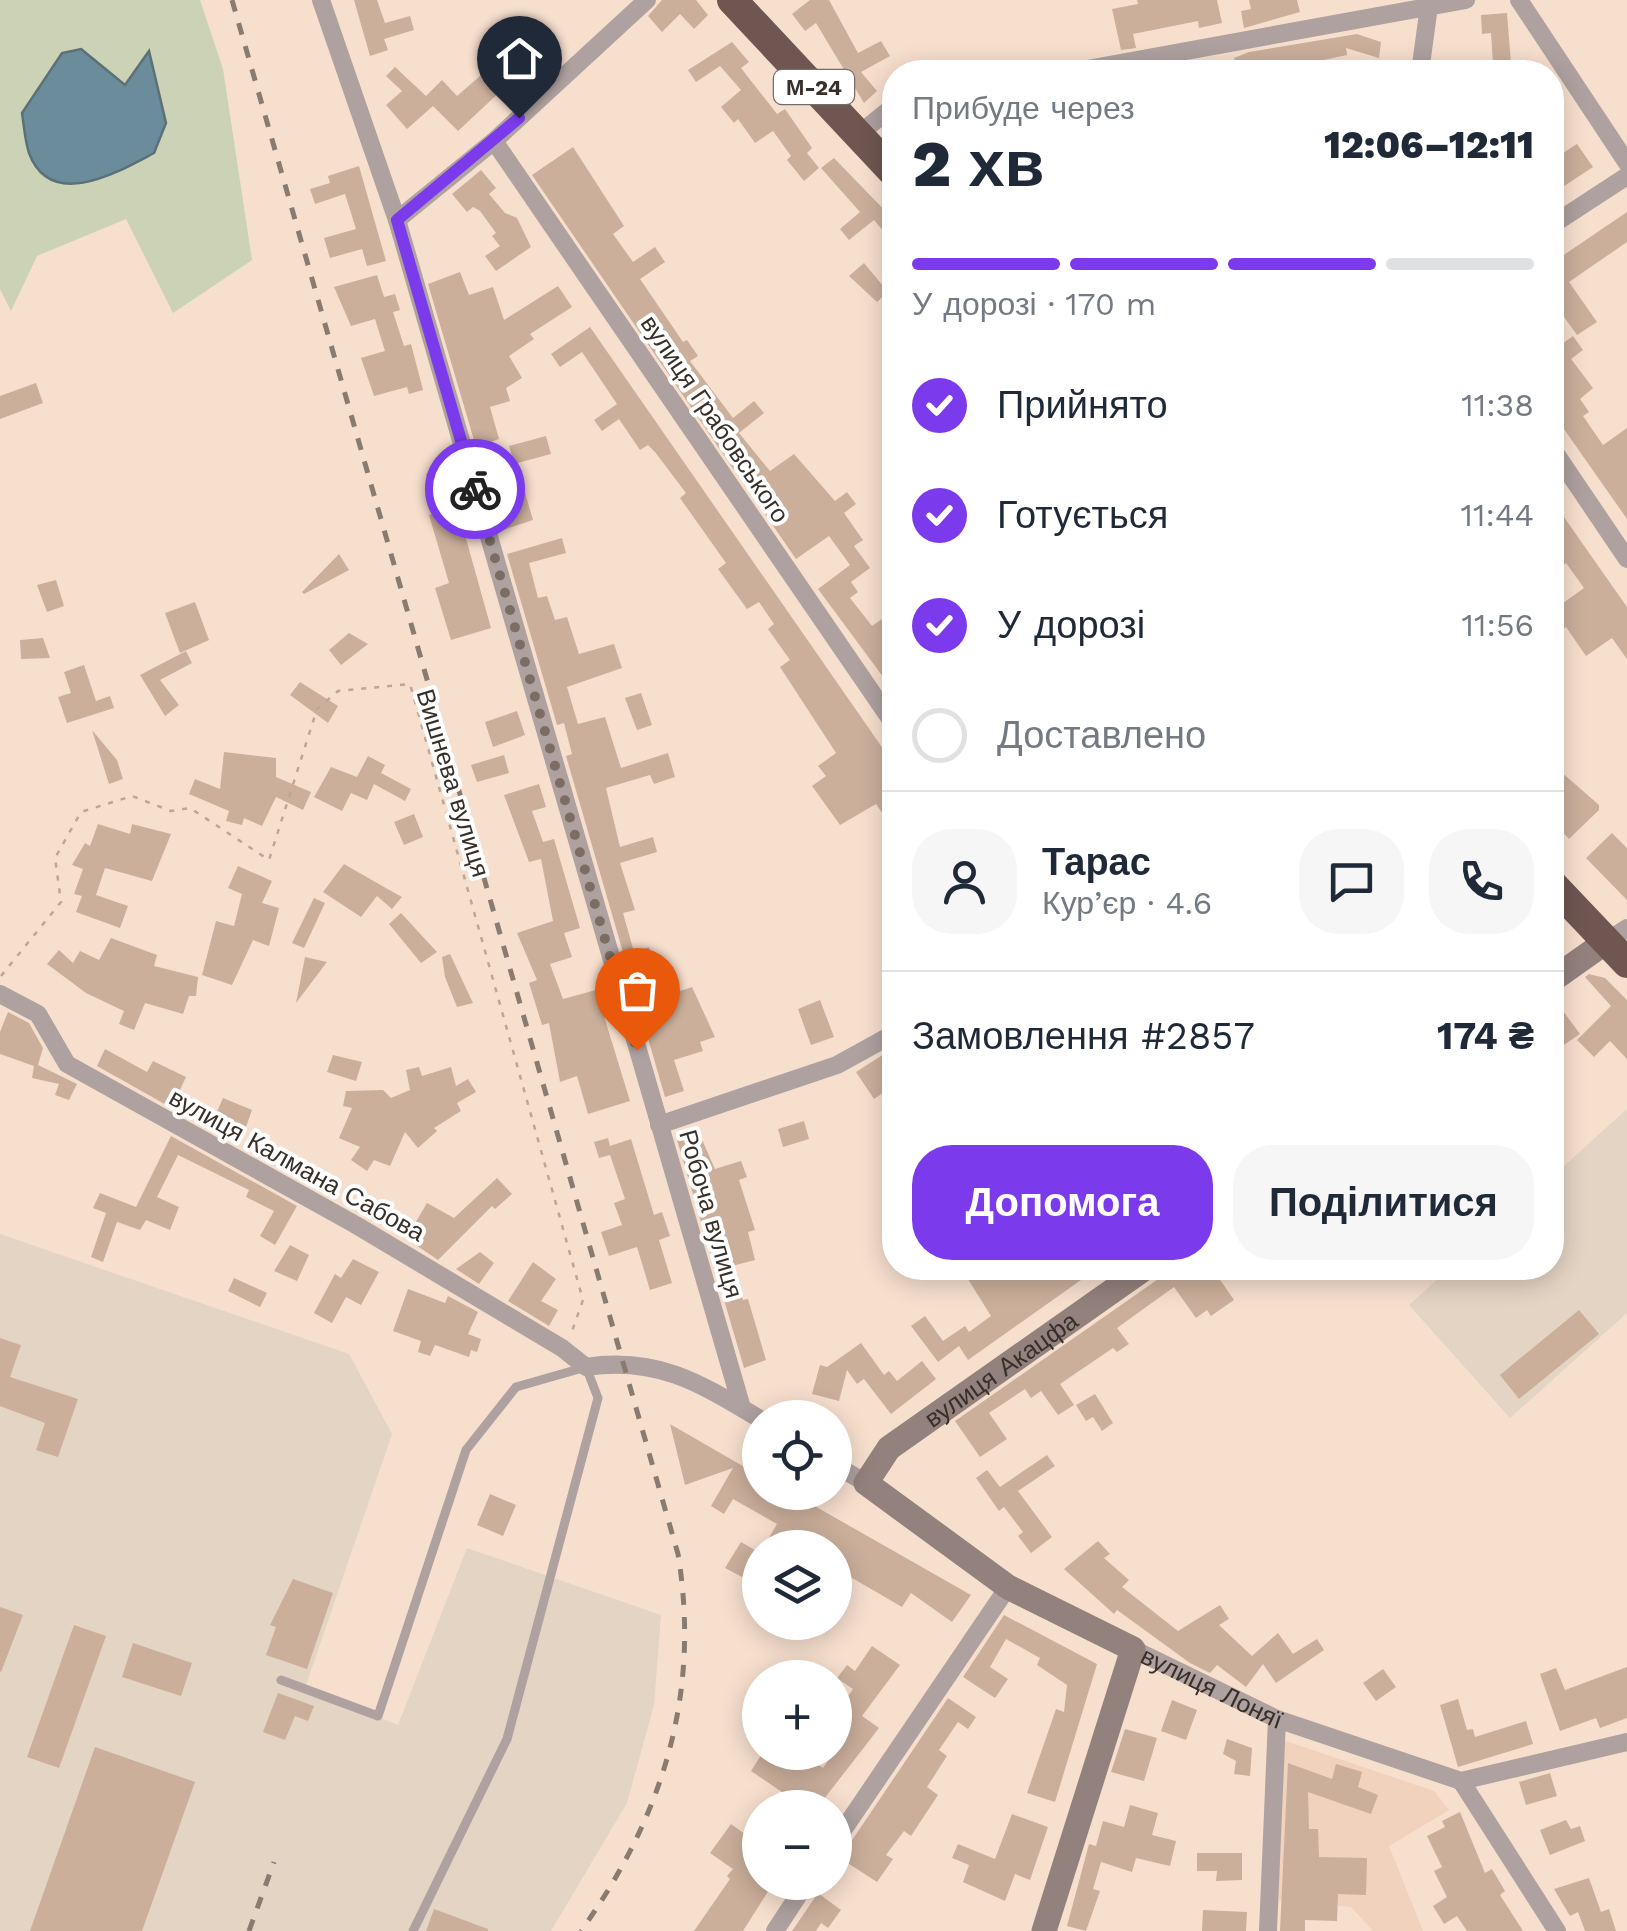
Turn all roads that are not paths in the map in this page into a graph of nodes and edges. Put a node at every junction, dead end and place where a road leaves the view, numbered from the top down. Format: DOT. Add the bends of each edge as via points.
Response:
graph roads {
  1 [pos="321,0"];
  2 [pos="647,0"];
  3 [pos="732,0"];
  4 [pos="1466,0"];
  5 [pos="1519,0"];
  6 [pos="1429,6"];
  7 [pos="1136,60"];
  8 [pos="1422,60"];
  9 [pos="1559,60"];
  10 [pos="1564,68"];
  11 [pos="882,115"];
  12 [pos="858,134"];
  13 [pos="494,142"];
  14 [pos="882,160"];
  15 [pos="1627,163"];
  16 [pos="1627,176"];
  17 [pos="1564,217"];
  18 [pos="397,220"];
  19 [pos="1564,466"];
  20 [pos="1627,559"];
  21 [pos="882,707"];
  22 [pos="1564,895"];
  23 [pos="1620,944"];
  24 [pos="1564,974"];
  25 [pos="0,994"];
  26 [pos="882,1040"];
  27 [pos="659,1125"];
  28 [pos="1129,1280"];
  29 [pos="586,1366"];
  30 [pos="742,1408"];
  31 [pos="852,1474"];
  32 [pos="866,1483"];
  33 [pos="1008,1587"];
  34 [pos="1133,1649"];
  35 [pos="281,1680"];
  36 [pos="1277,1719"];
  37 [pos="1627,1742"];
  38 [pos="1461,1780"];
  39 [pos="852,1817"];
  40 [pos="796,1900"];
  41 [pos="413,1931"];
  42 [pos="774,1931"];
  43 [pos="1044,1931"];
  44 [pos="1268,1931"];
  45 [pos="1556,1931"];
  1 -- 18 [label="street, Робоча вулиця"];
  2 -- 13 [label="street"];
  3 -- 12 [label="highway, М-24"];
  4 -- 6 [label="street"];
  5 -- 9 [label="street"];
  6 -- 7 [label="street"];
  6 -- 8 [label="street"];
  10 -- 15 [label="street"];
  11 -- 12 [label="street"];
  12 -- 14 [label="highway, М-24"];
  13 -- 18 [label="street"];
  13 -- 21 [label="street, вулиця Грабовського"];
  16 -- 17 [label="street"];
  18 -- 27 [label="street, Робоча вулиця"];
  19 -- 20 [label="street"];
  22 -- 23 [label="highway"];
  23 -- 24 [label="street"];
  25 -- 29 [label="street, вулиця Калмана Сабова" via="38,1014 67,1064 356,1225"];
  26 -- 27 [label="street" via="837,1066"];
  27 -- 30 [label="street, Робоча вулиця"];
  28 -- 32 [label="street, вулиця Акацфа" via="890,1448"];
  29 -- 30 [label="street" via="624,1361 694,1381"];
  29 -- 35 [label="lane" via="516,1387 466,1450 378,1716"];
  29 -- 41 [label="lane" via="598,1398 508,1738"];
  31 -- 32 [label="street, вулиця Лоняї"];
  32 -- 33 [label="street, вулиця Лоняї"];
  33 -- 34 [label="street, вулиця Лоняї"];
  33 -- 39 [label="street"];
  34 -- 36 [label="street, вулиця Лоняї"];
  34 -- 43 [label="street"];
  36 -- 38 [label="street, вулиця Лоняї"];
  36 -- 44 [label="street"];
  37 -- 38 [label="street"];
  38 -- 45 [label="street"];
  40 -- 42 [label="street"];
}
